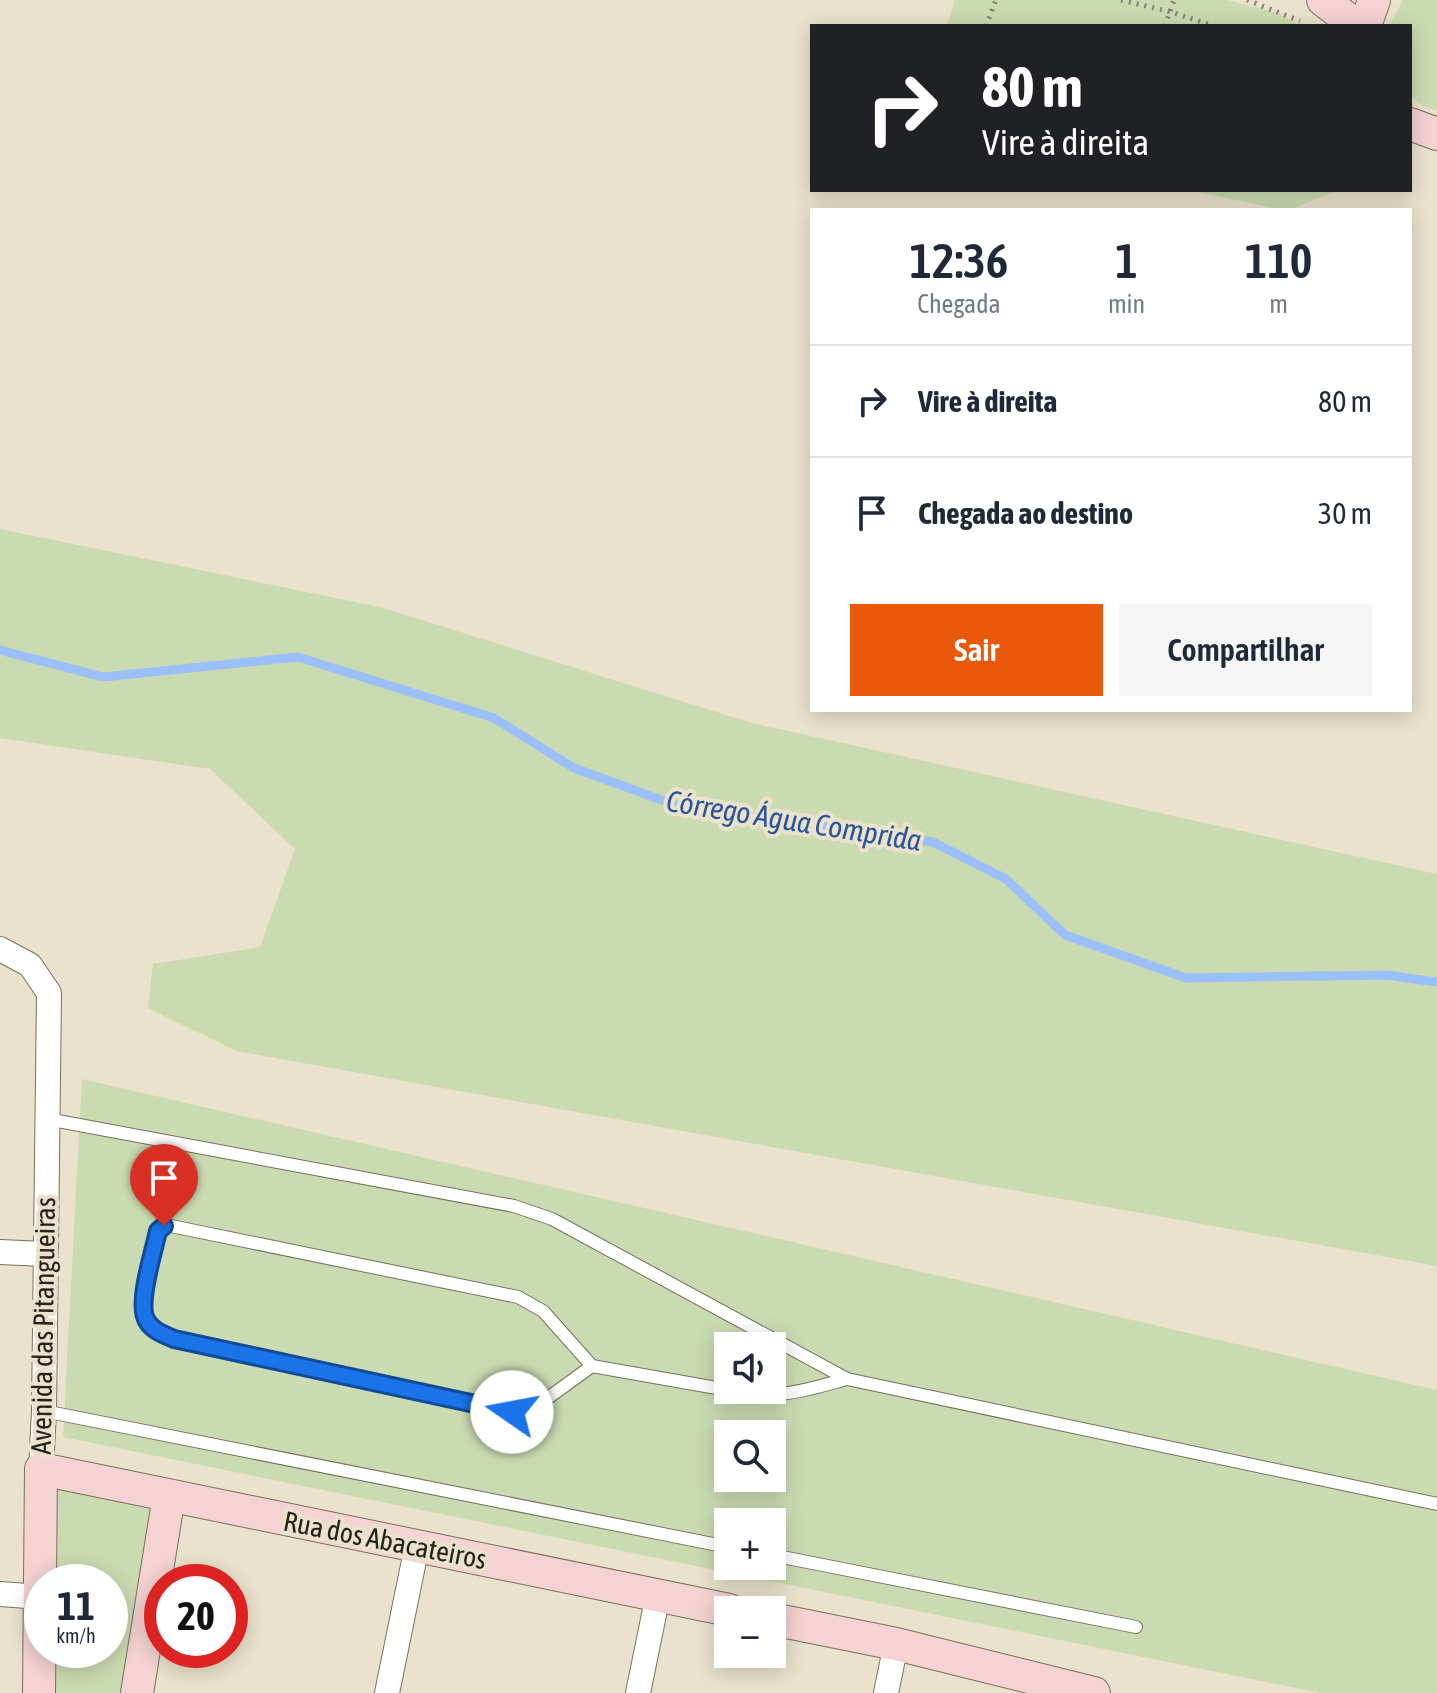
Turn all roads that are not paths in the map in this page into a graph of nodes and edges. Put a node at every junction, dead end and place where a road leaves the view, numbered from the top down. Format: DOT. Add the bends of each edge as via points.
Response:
graph roads {
  1 [pos="1323,0"];
  2 [pos="1374,0"];
  3 [pos="1351,24"];
  4 [pos="1366,24"];
  5 [pos="1412,125"];
  6 [pos="1437,134"];
  7 [pos="0,949"];
  8 [pos="47,1119"];
  9 [pos="0,1252"];
  10 [pos="44,1254"];
  11 [pos="592,1366"];
  12 [pos="847,1379"];
  13 [pos="714,1387"];
  14 [pos="786,1394"];
  15 [pos="44,1411"];
  16 [pos="41,1469"];
  17 [pos="169,1496"];
  18 [pos="1437,1504"];
  19 [pos="714,1544"];
  20 [pos="417,1546"];
  21 [pos="786,1558"];
  22 [pos="40,1564"];
  23 [pos="0,1594"];
  24 [pos="658,1595"];
  25 [pos="24,1596"];
  26 [pos="714,1607"];
  27 [pos="786,1622"];
  28 [pos="1136,1627"];
  29 [pos="896,1644"];
  30 [pos="39,1668"];
  31 [pos="39,1693"];
  32 [pos="137,1693"];
  33 [pos="387,1693"];
  34 [pos="638,1693"];
  35 [pos="886,1693"];
  36 [pos="1094,1693"];
  1 -- 3 [label="street"];
  2 -- 4 [label="street"];
  5 -- 6 [label="street"];
  7 -- 8 [label="street, Avenida das Pitangueiras" via="30,965 49,993"];
  8 -- 10 [label="street, Avenida das Pitangueiras"];
  8 -- 12 [label="lane" via="514,1206 552,1219"];
  9 -- 10 [label="street"];
  10 -- 15 [label="street, Avenida das Pitangueiras"];
  11 -- 11 [label="lane" via="534,1408 512,1412 174,1339 145,1319 142,1304 158,1231 171,1226 518,1297 543,1311"];
  11 -- 13 [label="lane"];
  12 -- 14 [label="lane"];
  12 -- 18 [label="lane"];
  15 -- 16 [label="street, Avenida das Pitangueiras"];
  15 -- 19 [label="lane"];
  16 -- 17 [label="street, Rua dos Abacateiros"];
  16 -- 22 [label="street, Avenida das Pitangueiras"];
  17 -- 20 [label="street, Rua dos Abacateiros"];
  17 -- 32 [label="street"];
  20 -- 24 [label="street, Rua dos Abacateiros"];
  20 -- 33 [label="street"];
  21 -- 28 [label="lane"];
  23 -- 25 [label="street"];
  24 -- 26 [label="street, Rua dos Abacateiros"];
  24 -- 34 [label="street"];
  27 -- 29 [label="street"];
  29 -- 35 [label="street"];
  29 -- 36 [label="street"];
  30 -- 31 [label="street, Avenida das Pitangueiras"];
}
